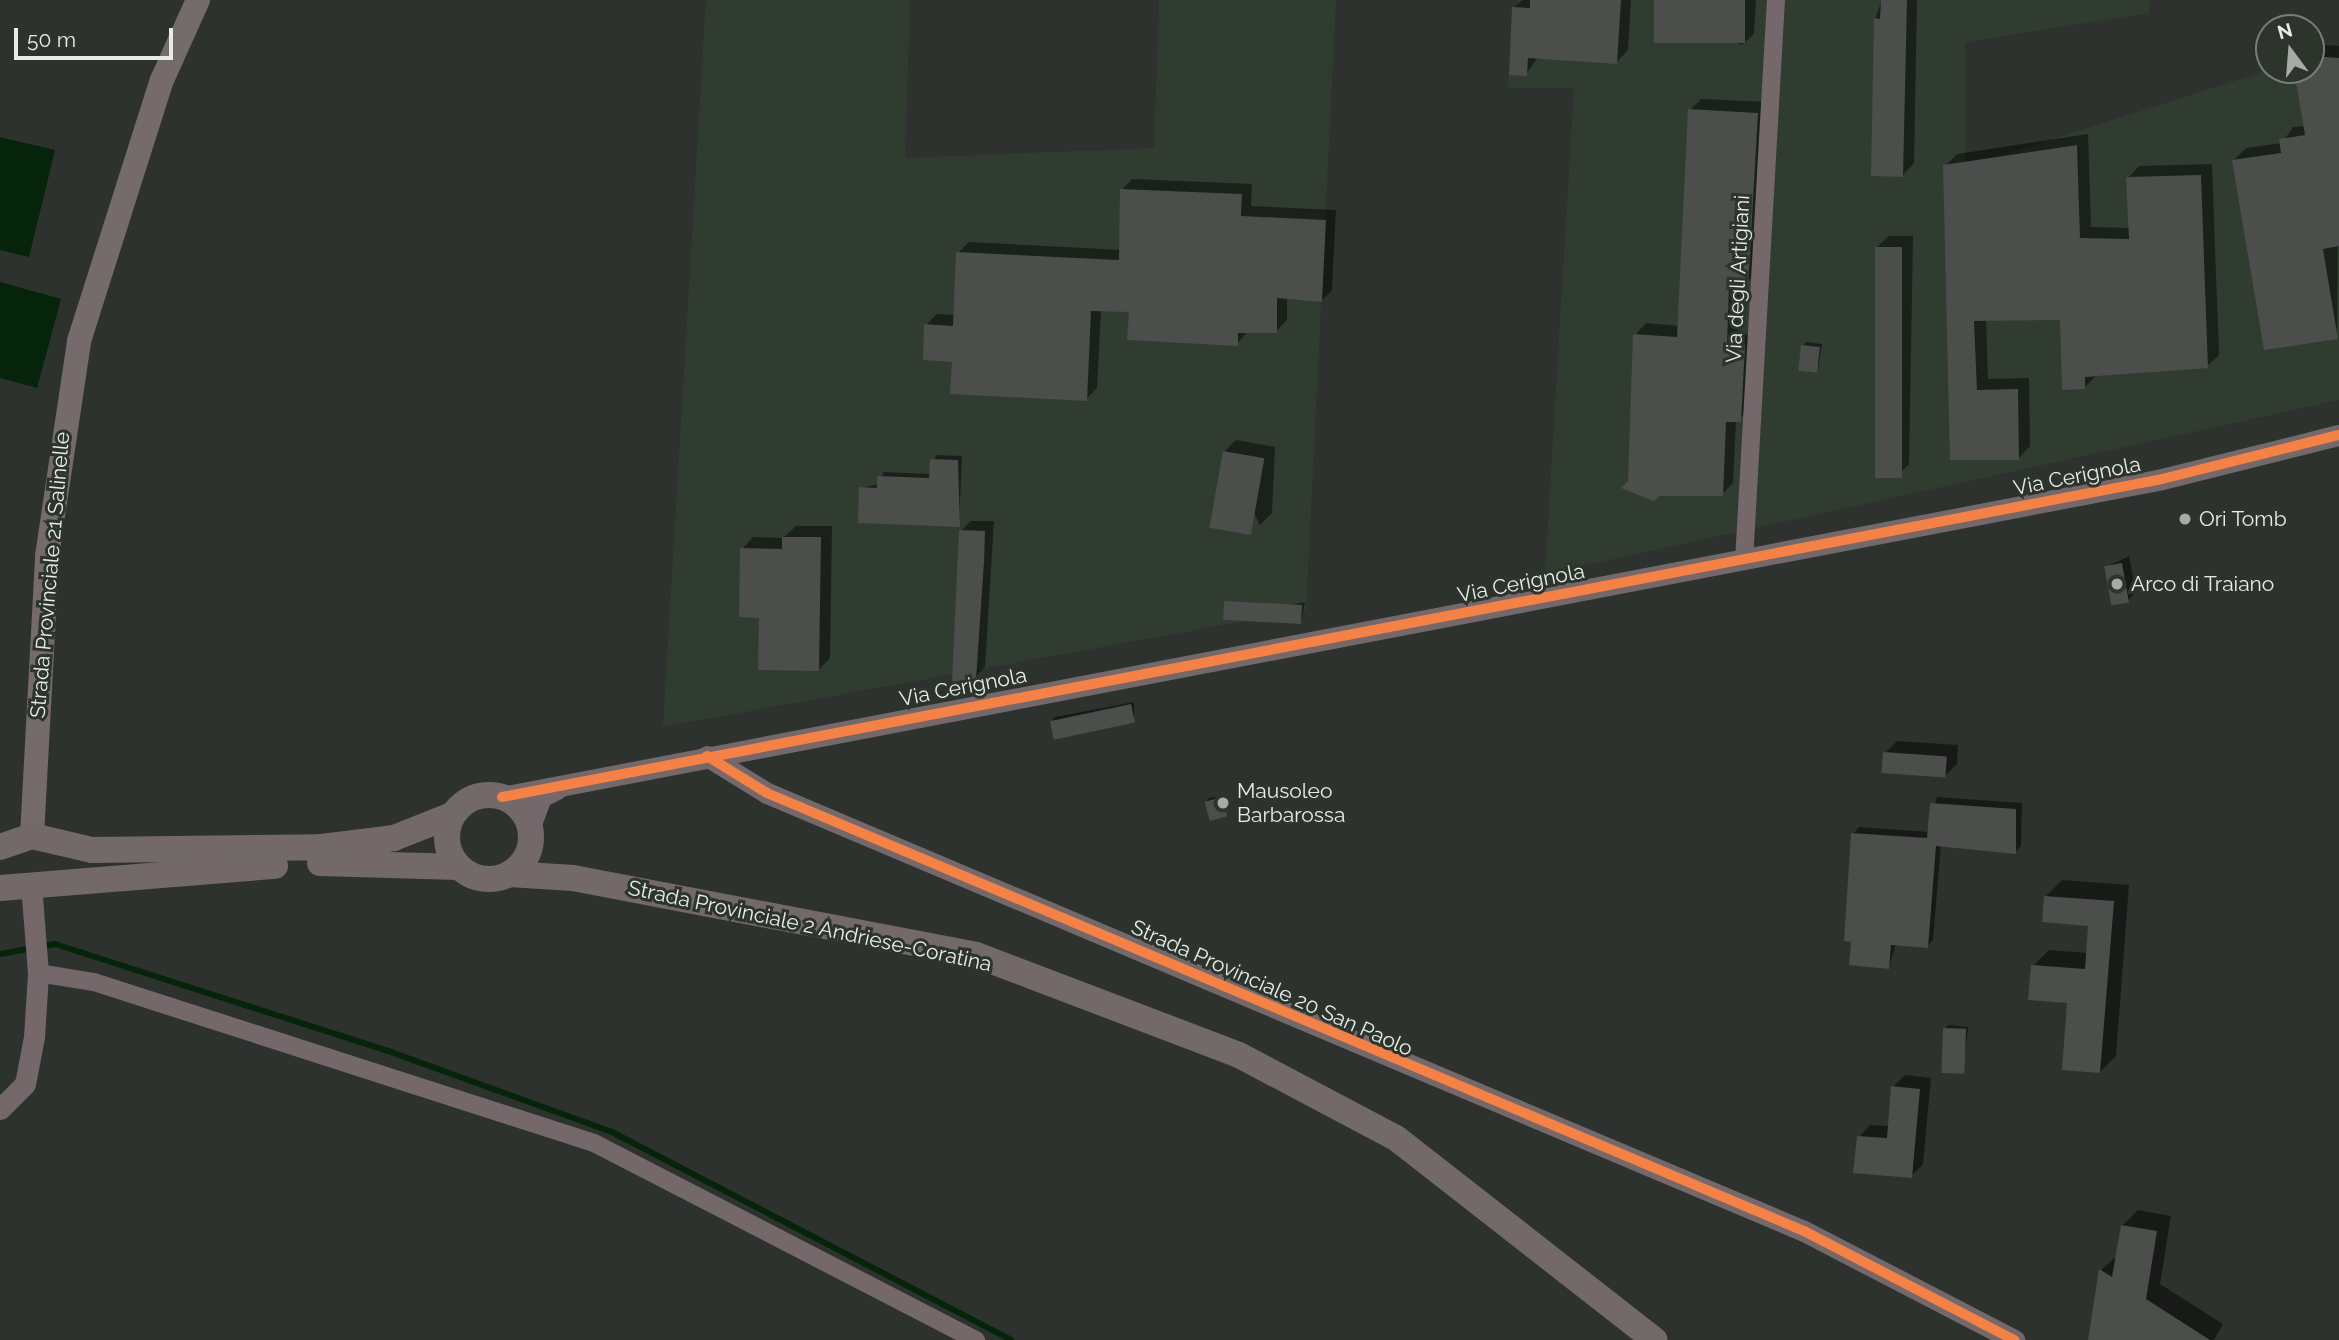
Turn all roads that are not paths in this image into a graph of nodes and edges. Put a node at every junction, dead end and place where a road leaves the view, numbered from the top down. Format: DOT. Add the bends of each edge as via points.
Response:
graph roads {
  1 [pos="198,0"];
  2 [pos="1776,0"];
  3 [pos="2339,435"];
  4 [pos="1744,561"];
  5 [pos="706,756"];
  6 [pos="565,786"];
  7 [pos="502,797"];
  8 [pos="452,815"];
  9 [pos="530,834"];
  10 [pos="32,836"];
  11 [pos="0,847"];
  12 [pos="458,867"];
  13 [pos="509,874"];
  14 [pos="573,878"];
  15 [pos="31,885"];
  16 [pos="0,888"];
  17 [pos="35,965"];
  18 [pos="0,1109"];
  19 [pos="976,1340"];
  20 [pos="1655,1340"];
  21 [pos="2014,1340"];
  1 -- 10 [label="main road, Strada Provinciale 21 Salinelle" via="162,80 79,341 47,556"];
  2 -- 4 [label="street, Via degli Artigiani"];
  3 -- 4 [label="street, Via Cerignola" via="2162,479"];
  4 -- 5 [label="street, Via Cerignola"];
  5 -- 6 [label="street"];
  5 -- 21 [label="street, Strada Provinciale 20 San Paolo" via="767,793 1804,1231"];
  6 -- 7 [label="street"];
  6 -- 9 [label="street" via="541,797"];
  7 -- 8 [label="main road" via="474,797"];
  7 -- 9 [label="main road"];
  8 -- 10 [label="main road" via="394,838 322,847 92,850"];
  8 -- 12 [label="main road" via="446,843"];
  9 -- 13 [label="main road" via="524,860"];
  9 -- 14 [label="main road"];
  10 -- 11 [label="main road"];
  12 -- 13 [label="main road, Strada Provinciale 2 Andriese-Coratina" via="483,879"];
  12 -- 15 [label="main road, Strada Provinciale 2 Andriese-Coratina" via="354,862 118,874"];
  13 -- 14 [label="main road, Strada Provinciale 2 Andriese-Coratina"];
  14 -- 20 [label="main road, Strada Provinciale 2 Andriese-Coratina" via="976,955 1239,1055 1395,1138"];
  15 -- 16 [label="main road, Strada Provinciale 2 Andriese-Coratina"];
  15 -- 17 [label="street"];
  17 -- 18 [label="street" via="25,1084"];
  17 -- 19 [label="street" via="594,1143"];
}
